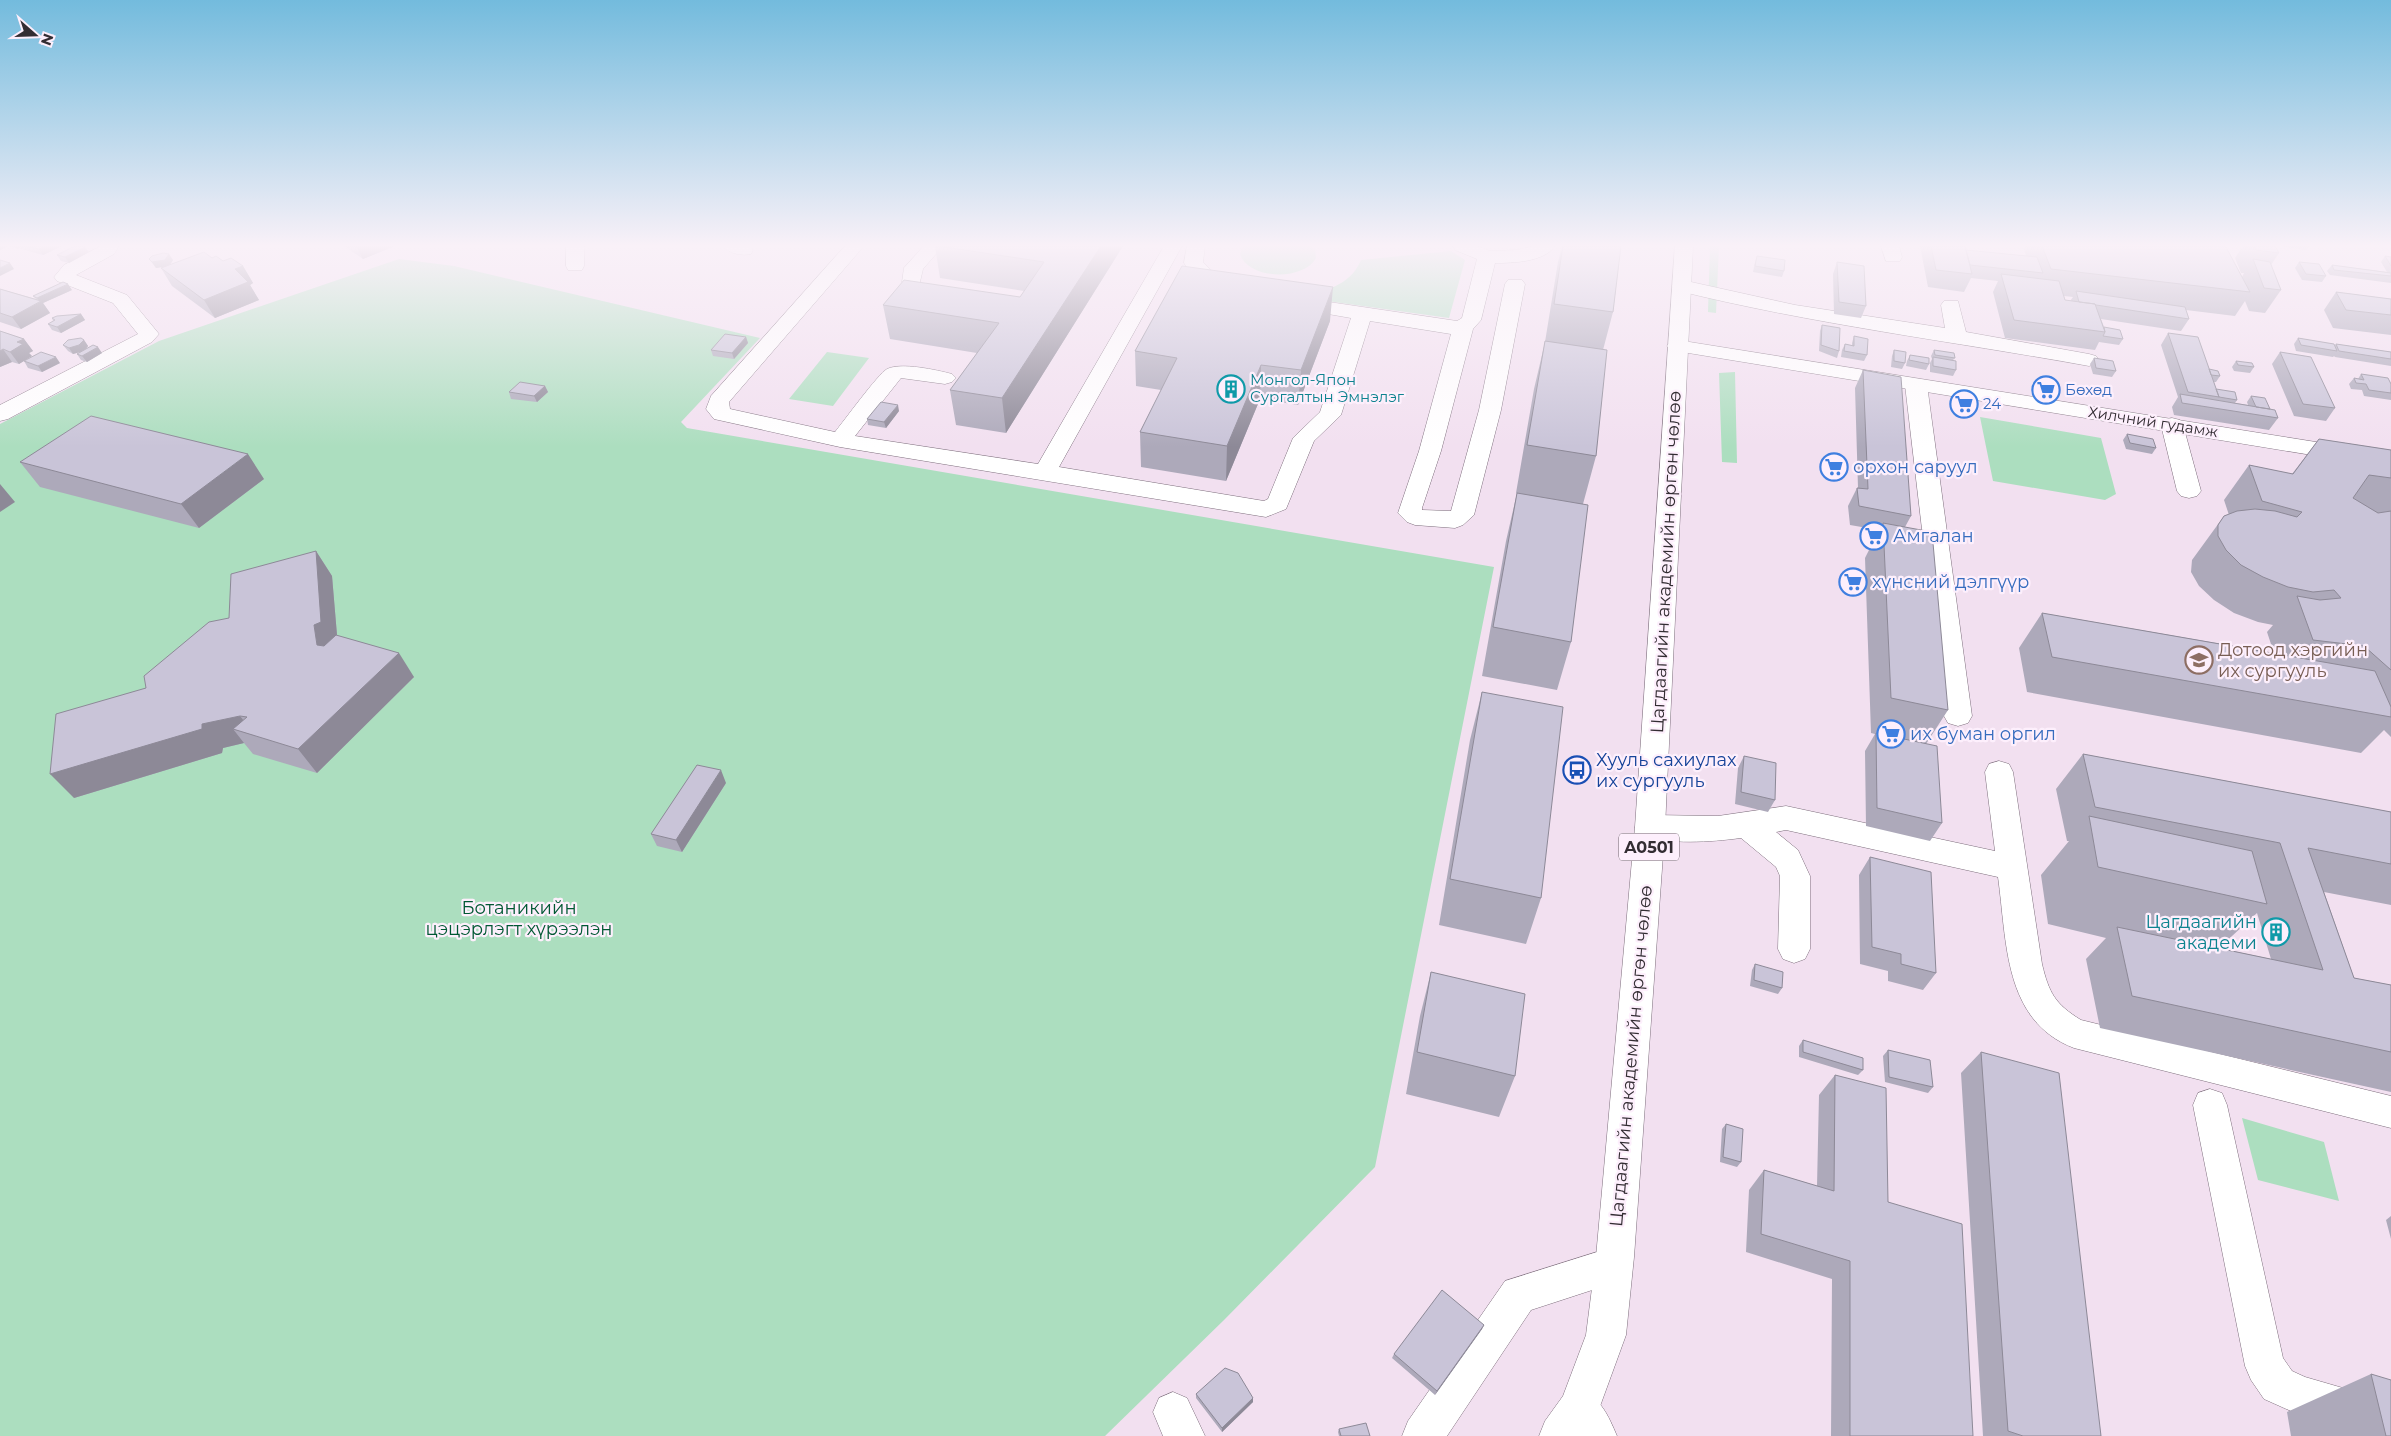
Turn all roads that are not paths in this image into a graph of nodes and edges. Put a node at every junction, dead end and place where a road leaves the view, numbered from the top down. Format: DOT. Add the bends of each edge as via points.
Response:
graph roads {
  1 [pos="131,313"];
  2 [pos="796,313"];
  3 [pos="1144,313"];
  4 [pos="1363,313"];
  5 [pos="1473,313"];
  6 [pos="1509,313"];
  7 [pos="1680,313"];
  8 [pos="1808,313"];
  9 [pos="1953,313"];
  10 [pos="1463,327"];
  11 [pos="1957,336"];
  12 [pos="1678,346"];
  13 [pos="2089,360"];
  14 [pos="945,378"];
  15 [pos="1916,385"];
  16 [pos="0,414"];
  17 [pos="2172,426"];
  18 [pos="840,440"];
  19 [pos="2391,461"];
  20 [pos="1050,473"];
  21 [pos="2189,491"];
  22 [pos="1958,716"];
  23 [pos="1999,772"];
  24 [pos="1650,827"];
  25 [pos="1749,827"];
  26 [pos="2011,867"];
  27 [pos="1794,949"];
  28 [pos="2210,1105"];
  29 [pos="2391,1112"];
  30 [pos="1613,1266"];
  31 [pos="2391,1422"];
  32 [pos="1579,1427"];
  33 [pos="1423,1436"];
  1 -- 16 [label="main road" via="148,334 145,338"];
  2 -- 18 [label="main road" via="719,401 717,409 734,418"];
  3 -- 20 [label="main road" via="1047,468"];
  4 -- 10 [label="main road" via="1452,328"];
  4 -- 20 [label="main road" via="1330,415 1304,438 1278,504 1266,509"];
  5 -- 10 [label="main road"];
  6 -- 10 [label="main road" via="1490,410 1462,514 1455,520 1415,517 1410,508 1430,451"];
  7 -- 12 [label="main road, Цагдаагийн академийн өргөн чөлөө / A0501"];
  8 -- 11 [label="main road"];
  9 -- 11 [label="main road"];
  11 -- 13 [label="main road"];
  12 -- 15 [label="main road, Хилчний гудамж"];
  12 -- 24 [label="main road, Цагдаагийн академийн өргөн чөлөө / A0501"];
  14 -- 18 [label="main road" via="902,372 894,374"];
  15 -- 17 [label="main road, Хилчний гудамж"];
  15 -- 22 [label="main road"];
  17 -- 19 [label="main road, Хилчний гудамж"];
  17 -- 21 [label="main road"];
  18 -- 20 [label="main road"];
  23 -- 26 [label="main road"];
  24 -- 25 [label="main road" via="1702,830"];
  24 -- 30 [label="main road, Цагдаагийн академийн өргөн чөлөө / A0501"];
  25 -- 26 [label="main road" via="1786,818"];
  25 -- 27 [label="main road" via="1787,860 1795,876"];
  26 -- 29 [label="main road" via="2033,994 2046,1014 2060,1025 2074,1033"];
  28 -- 31 [label="main road" via="2266,1366 2278,1385 2302,1396"];
  30 -- 32 [label="main road, Цагдаагийн академийн өргөн чөлөө / A0501" via="1606,1335"];
  30 -- 33 [label="main road" via="1519,1295"];
}
